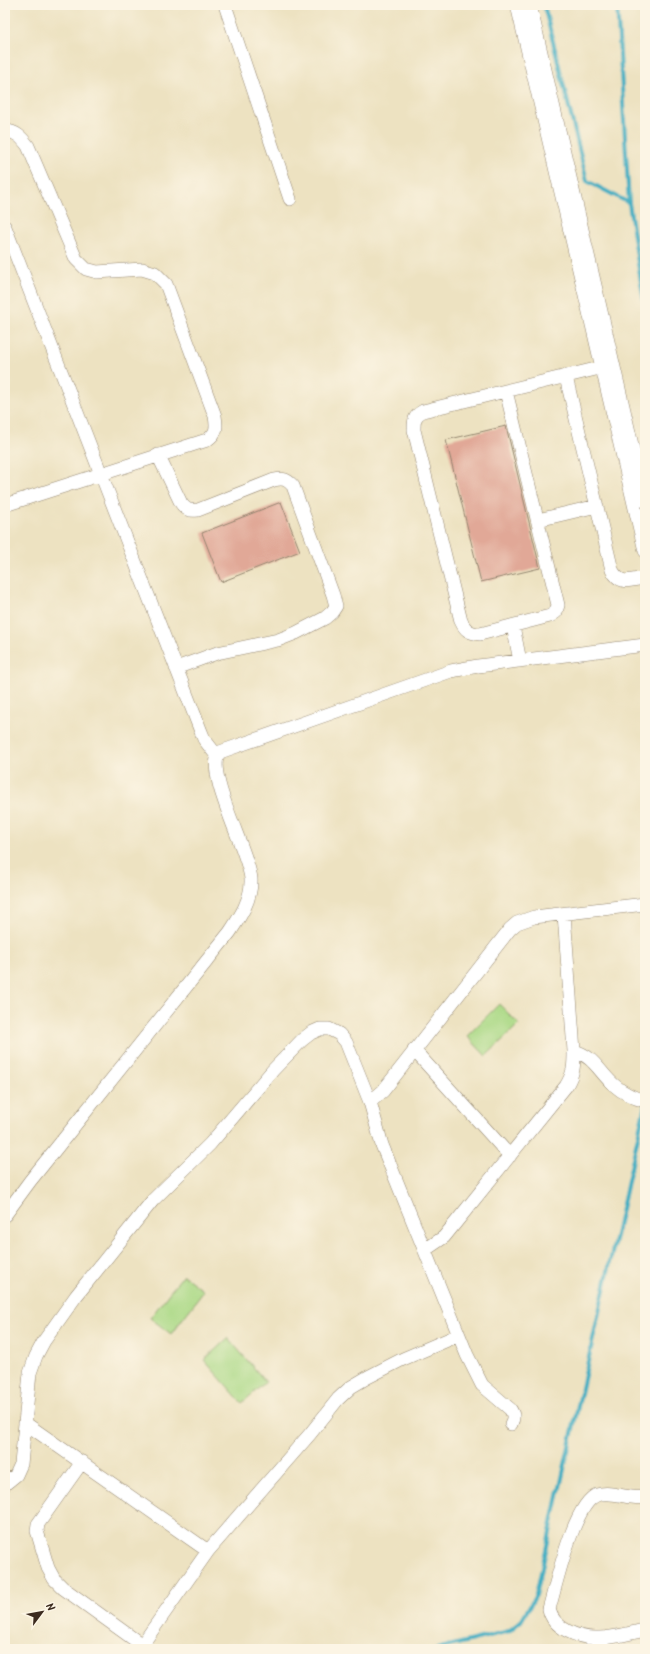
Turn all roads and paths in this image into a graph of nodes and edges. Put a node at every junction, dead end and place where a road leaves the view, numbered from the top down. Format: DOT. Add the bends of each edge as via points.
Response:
graph roads {
  1 [pos="225,5"];
  2 [pos="517,5"];
  3 [pos="530,5"];
  4 [pos="5,131"];
  5 [pos="290,199"];
  6 [pos="5,227"];
  7 [pos="607,367"];
  8 [pos="566,377"];
  9 [pos="506,391"];
  10 [pos="158,456"];
  11 [pos="100,474"];
  12 [pos="645,501"];
  13 [pos="5,505"];
  14 [pos="597,506"];
  15 [pos="538,520"];
  16 [pos="645,551"];
  17 [pos="645,578"];
  18 [pos="513,626"];
  19 [pos="645,645"];
  20 [pos="520,661"];
  21 [pos="176,668"];
  22 [pos="217,756"];
  23 [pos="645,904"];
  24 [pos="564,914"];
  25 [pos="414,1050"];
  26 [pos="574,1051"];
  27 [pos="642,1100"];
  28 [pos="370,1102"];
  29 [pos="510,1156"];
  30 [pos="5,1215"];
  31 [pos="425,1250"];
  32 [pos="459,1335"];
  33 [pos="25,1423"];
  34 [pos="511,1424"];
  35 [pos="82,1462"];
  36 [pos="5,1484"];
  37 [pos="645,1497"];
  38 [pos="208,1552"];
  39 [pos="645,1630"];
  40 [pos="140,1647"];
  1 -- 5 [label="street"];
  2 -- 7 [label="street"];
  3 -- 7 [label="street"];
  4 -- 10 [label="street" via="16,134 28,146 76,259 86,269 97,272 142,269 155,273 166,284 217,427 215,434 207,440"];
  6 -- 11 [label="street"];
  7 -- 8 [label="street"];
  7 -- 12 [label="street"];
  7 -- 16 [label="street"];
  8 -- 9 [label="street"];
  8 -- 14 [label="street"];
  9 -- 15 [label="street"];
  9 -- 18 [label="street" via="424,411 417,414 414,421 464,629 470,633 480,634"];
  10 -- 11 [label="street"];
  10 -- 21 [label="street" via="181,503 190,511 274,480 282,478 289,481 336,606 325,618 278,640 217,653"];
  11 -- 13 [label="street"];
  11 -- 21 [label="street"];
  14 -- 15 [label="street"];
  14 -- 17 [label="street" via="616,578 623,581"];
  15 -- 18 [label="street" via="558,605 556,612 550,616"];
  18 -- 20 [label="street"];
  19 -- 20 [label="street"];
  20 -- 22 [label="street" via="451,671 226,750"];
  21 -- 22 [label="street" via="204,739"];
  22 -- 30 [label="street" via="216,771 221,791 249,870 250,889 247,902 230,932"];
  23 -- 24 [label="street"];
  24 -- 25 [label="street" via="526,919 510,929"];
  24 -- 26 [label="street"];
  25 -- 28 [label="street" via="383,1091"];
  25 -- 29 [label="street"];
  26 -- 27 [label="street" via="587,1055 615,1086"];
  26 -- 29 [label="street" via="572,1075 566,1086"];
  28 -- 31 [label="street" via="382,1145"];
  28 -- 33 [label="street" via="346,1042 339,1034 329,1029 320,1029 302,1040 206,1148 153,1200 76,1296 36,1356 30,1373"];
  29 -- 31 [label="street" via="444,1236"];
  31 -- 32 [label="street"];
  32 -- 34 [label="street" via="482,1385 513,1414"];
  32 -- 38 [label="street" via="403,1359 351,1387"];
  33 -- 35 [label="street"];
  33 -- 36 [label="street" via="21,1464 16,1474"];
  35 -- 38 [label="street"];
  35 -- 40 [label="street" via="38,1524 37,1531 48,1568 63,1588"];
  37 -- 39 [label="street" via="599,1495 584,1505 572,1532 549,1609 551,1617 558,1625 573,1633 594,1639"];
  38 -- 40 [label="street"];
}
